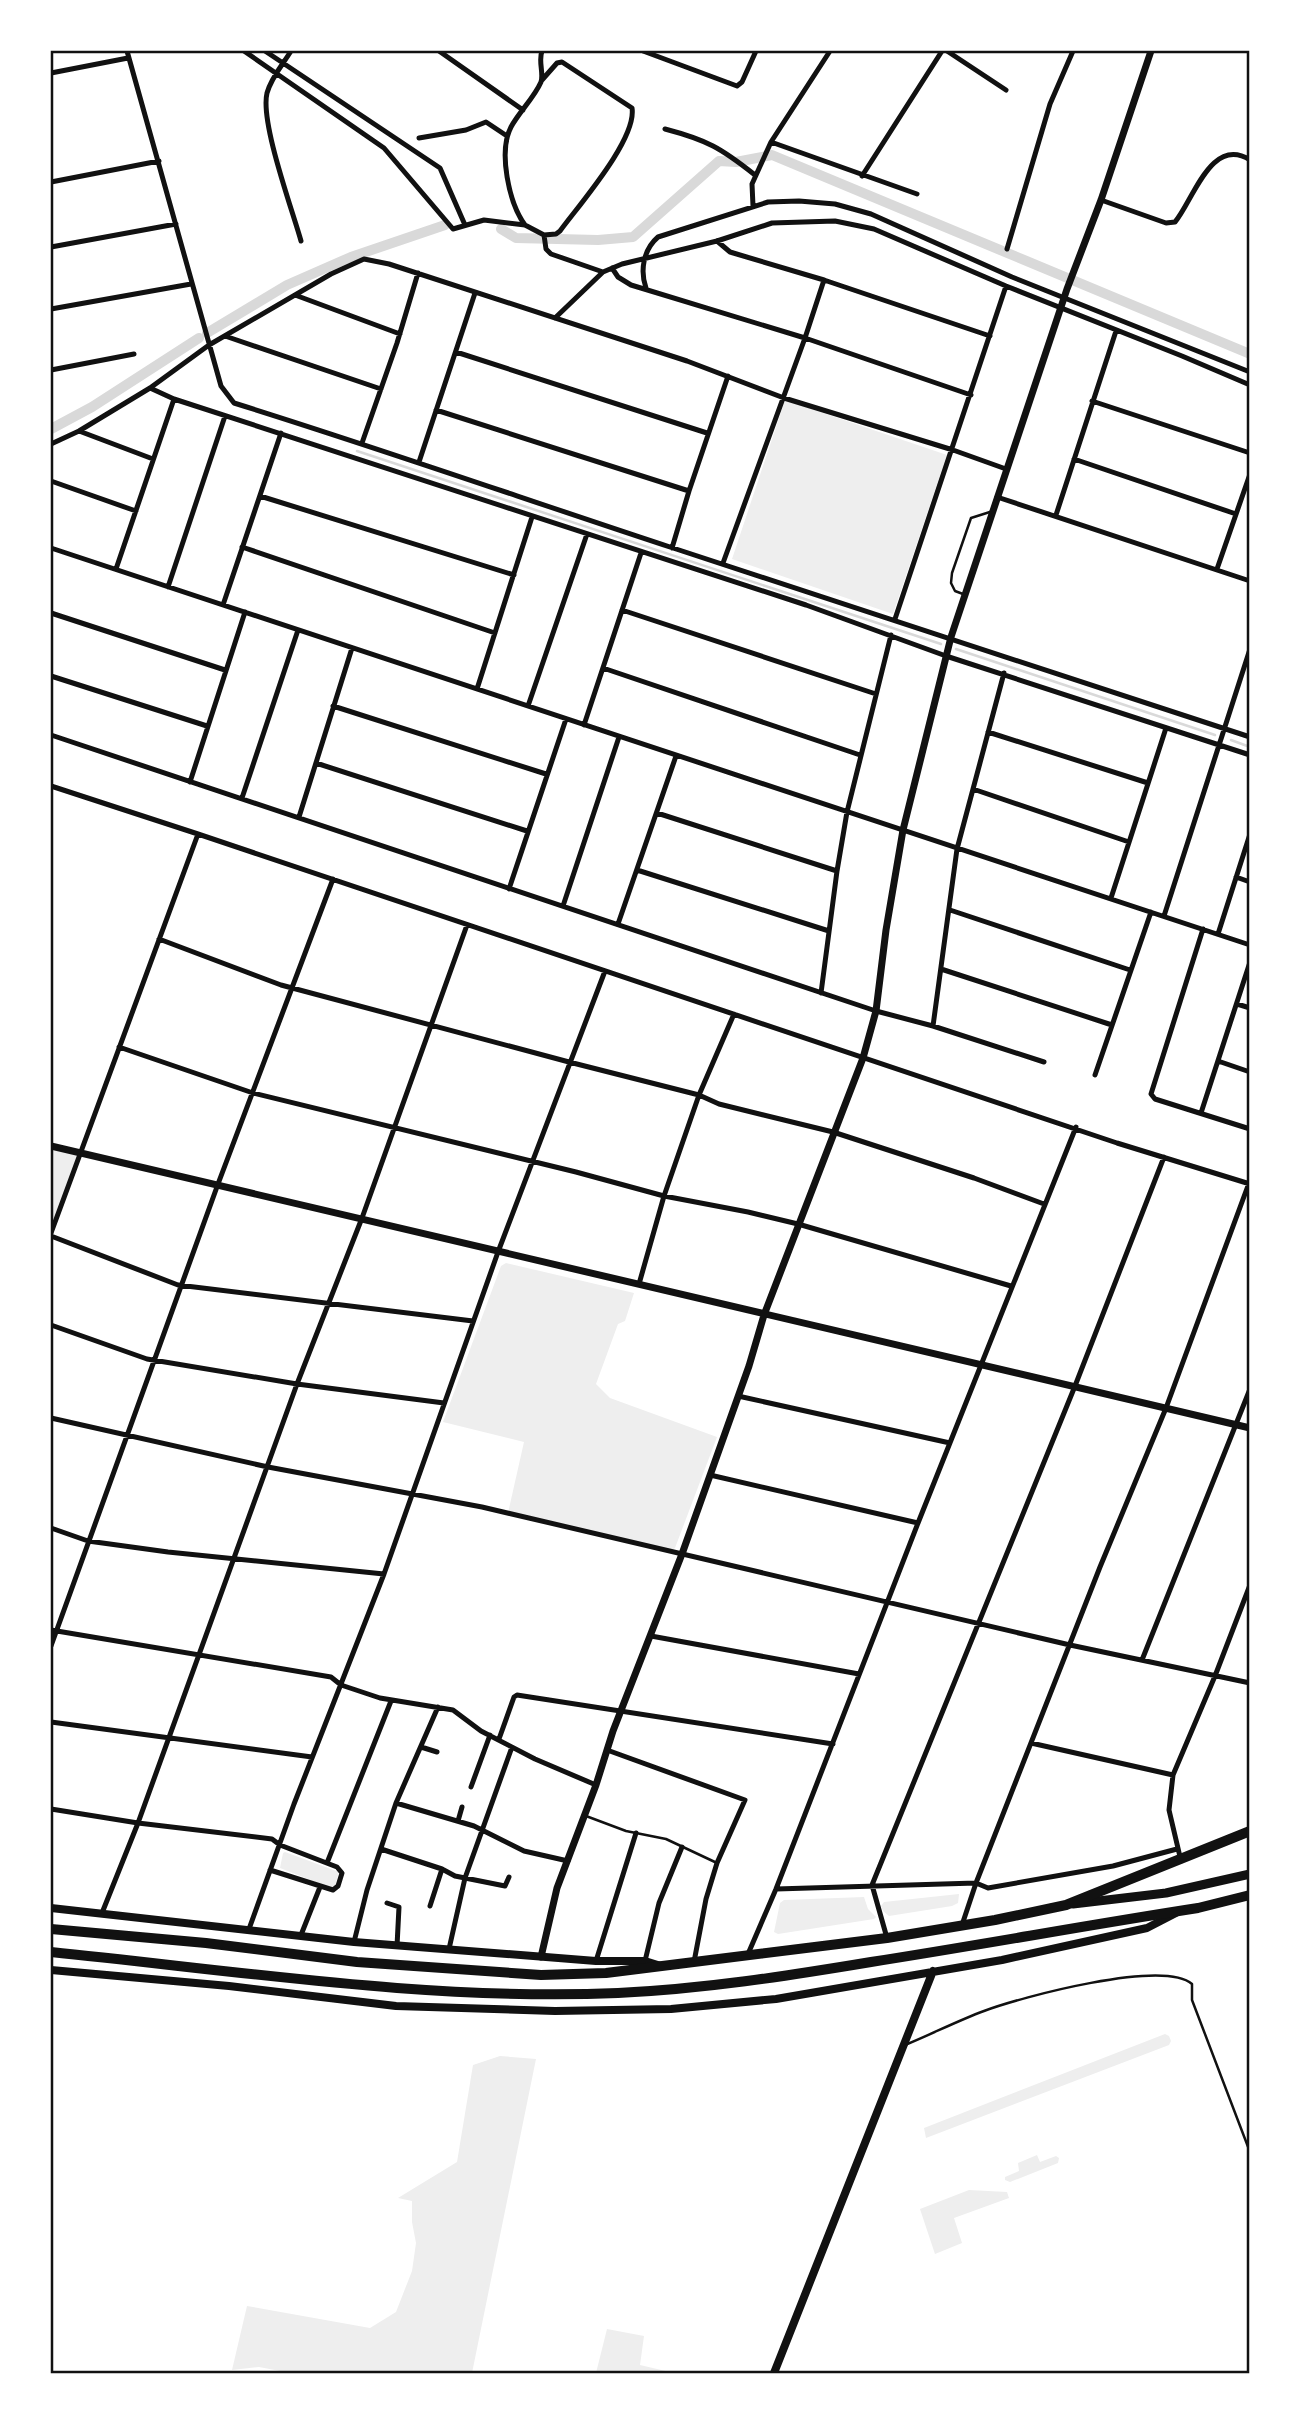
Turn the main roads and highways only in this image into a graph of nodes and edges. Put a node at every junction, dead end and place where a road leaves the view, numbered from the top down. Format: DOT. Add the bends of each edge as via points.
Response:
graph roads {
  1 [pos="1250,1831"];
  2 [pos="1250,1874"];
  3 [pos="1250,1895"];
  4 [pos="1066,1905"];
  5 [pos="51,1908"];
  6 [pos="1180,1911"];
  7 [pos="51,1929"];
  8 [pos="51,1952"];
  9 [pos="663,1966"];
  10 [pos="51,1970"];
  11 [pos="933,1971"];
  12 [pos="774,2373"];
  1 -- 4 [label="highway"];
  2 -- 4 [label="main road" via="1166,1893"];
  3 -- 6 [label="highway"];
  4 -- 9 [label="highway" via="887,1937"];
  5 -- 9 [label="main road" via="354,1942 645,1961"];
  6 -- 8 [label="highway" via="781,1977 617,1993 438,1990"];
  6 -- 11 [label="main road" via="1123,1934"];
  7 -- 9 [label="highway" via="357,1962 541,1975"];
  10 -- 11 [label="main road" via="396,2006 555,2011 712,2006"];
  11 -- 12 [label="main road"];
}
